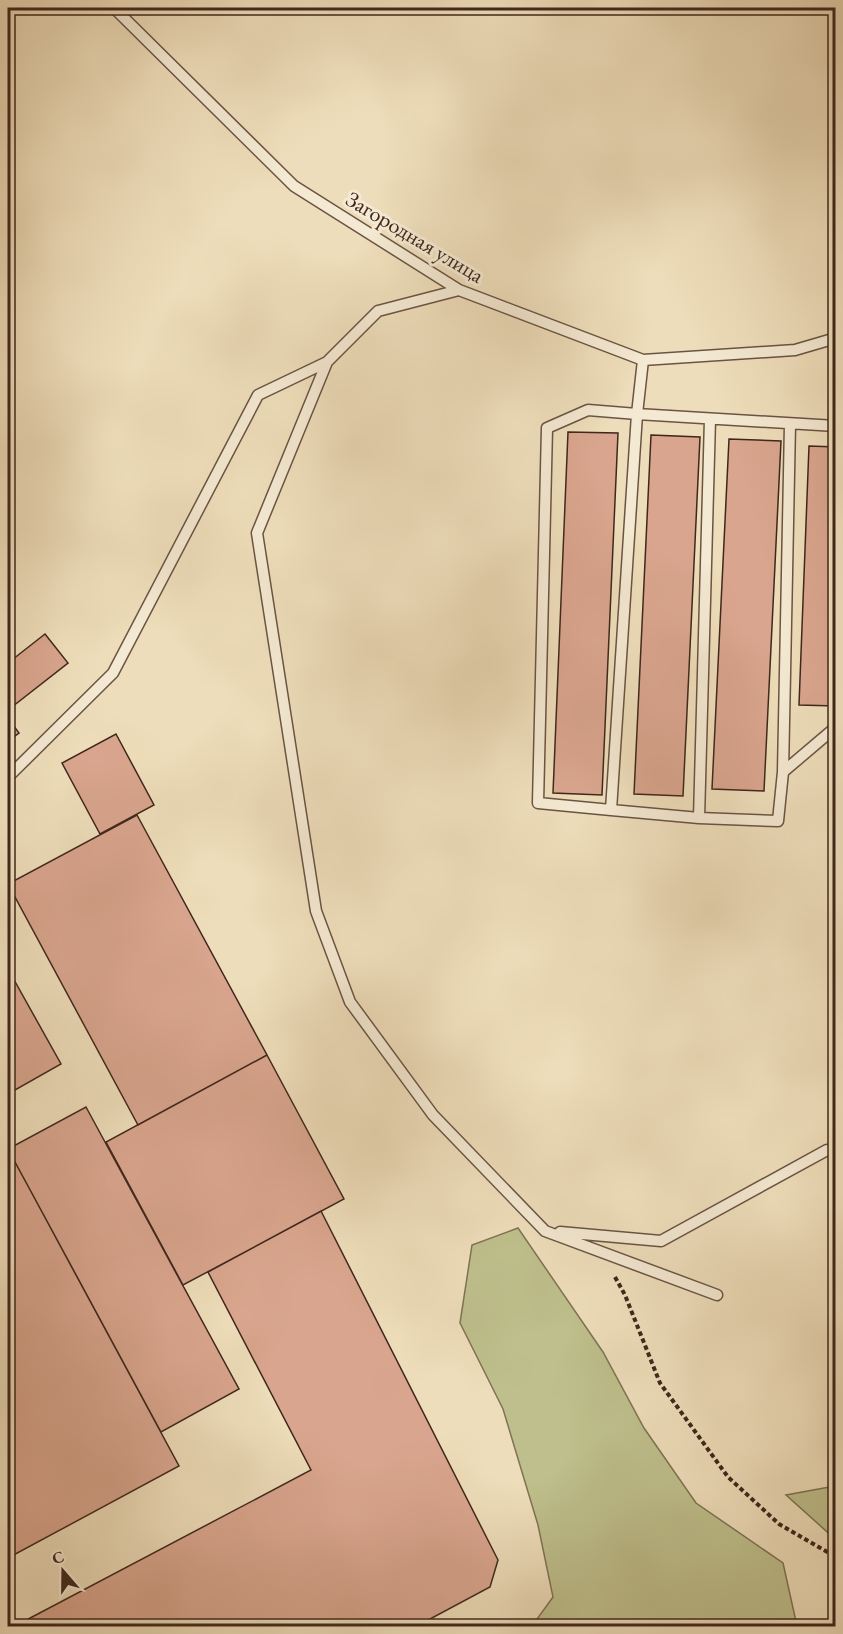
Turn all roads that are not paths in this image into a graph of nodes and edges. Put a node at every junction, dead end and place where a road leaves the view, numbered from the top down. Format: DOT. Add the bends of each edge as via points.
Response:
graph roads {
  1 [pos="114,8"];
  2 [pos="459,290"];
  3 [pos="836,338"];
  4 [pos="644,360"];
  5 [pos="327,362"];
  6 [pos="638,414"];
  7 [pos="710,419"];
  8 [pos="790,424"];
  9 [pos="836,426"];
  10 [pos="836,727"];
  11 [pos="783,772"];
  12 [pos="8,777"];
  13 [pos="611,810"];
  14 [pos="699,818"];
  15 [pos="827,1150"];
  16 [pos="545,1231"];
  17 [pos="717,1295"];
  1 -- 2 [label="lane, Загородная улица" via="294,186"];
  2 -- 4 [label="lane, Загородная улица"];
  2 -- 5 [label="lane" via="378,312"];
  3 -- 4 [label="lane, Загородная улица" via="795,350"];
  4 -- 6 [label="lane"];
  5 -- 12 [label="lane" via="258,395 113,673"];
  5 -- 16 [label="lane" via="257,533 316,911 350,1002 434,1114"];
  6 -- 7 [label="lane"];
  6 -- 13 [label="lane"];
  6 -- 13 [label="lane" via="588,410 547,428 538,803"];
  7 -- 8 [label="lane"];
  7 -- 14 [label="lane"];
  8 -- 9 [label="lane"];
  8 -- 11 [label="lane"];
  10 -- 11 [label="lane"];
  11 -- 14 [label="lane" via="778,821"];
  13 -- 14 [label="lane"];
  15 -- 16 [label="lane" via="662,1242"];
  16 -- 17 [label="lane"];
}
